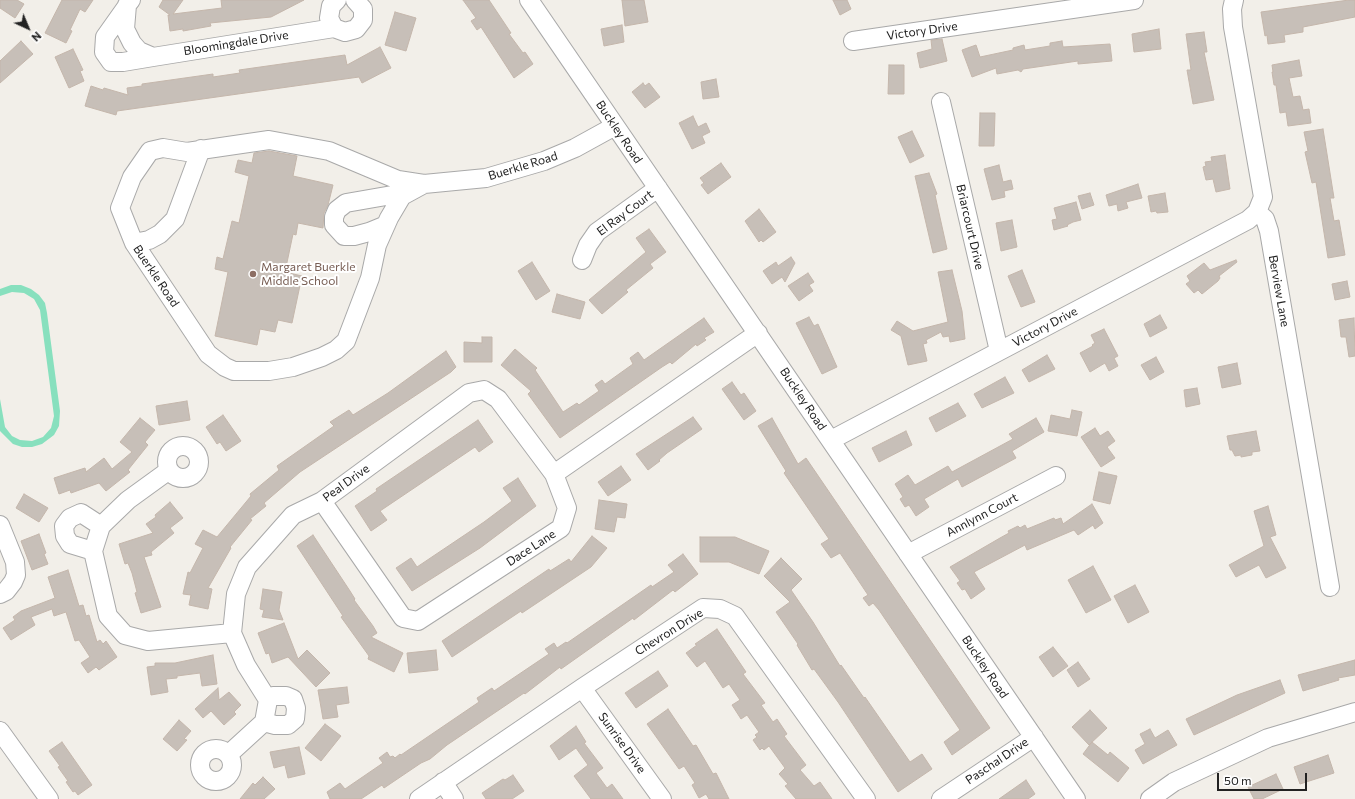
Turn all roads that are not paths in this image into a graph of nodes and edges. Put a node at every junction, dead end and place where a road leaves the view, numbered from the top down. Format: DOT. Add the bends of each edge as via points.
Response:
graph roads {
  1 [pos="337,0"];
  2 [pos="355,0"];
  3 [pos="529,0"];
  4 [pos="1134,0"];
  5 [pos="1234,0"];
  6 [pos="129,3"];
  7 [pos="334,28"];
  8 [pos="853,41"];
  9 [pos="146,54"];
  10 [pos="941,102"];
  11 [pos="615,126"];
  12 [pos="201,149"];
  13 [pos="424,184"];
  14 [pos="658,188"];
  15 [pos="402,196"];
  16 [pos="1258,212"];
  17 [pos="386,225"];
  18 [pos="134,243"];
  19 [pos="582,260"];
  20 [pos="758,333"];
  21 [pos="999,351"];
  22 [pos="831,440"];
  23 [pos="168,472"];
  24 [pos="554,474"];
  25 [pos="1056,476"];
  26 [pos="322,501"];
  27 [pos="0,525"];
  28 [pos="101,526"];
  29 [pos="93,551"];
  30 [pos="908,554"];
  31 [pos="1330,587"];
  32 [pos="0,594"];
  33 [pos="232,633"];
  34 [pos="582,688"];
  35 [pos="268,700"];
  36 [pos="1355,712"];
  37 [pos="264,722"];
  38 [pos="0,732"];
  39 [pos="1034,737"];
  40 [pos="229,754"];
  41 [pos="443,782"];
  42 [pos="49,799"];
  43 [pos="419,799"];
  44 [pos="454,799"];
  45 [pos="662,799"];
  46 [pos="866,799"];
  47 [pos="941,799"];
  48 [pos="1076,799"];
  49 [pos="1150,799"];
  1 -- 7 [label="street" via="329,12"];
  2 -- 7 [label="street, Bloomingdale Drive" via="363,9 360,26 356,30 345,32"];
  3 -- 11 [label="street, Buckley Road"];
  4 -- 8 [label="street, Victory Drive"];
  5 -- 16 [label="street" via="1234,27 1263,197"];
  6 -- 9 [label="street" via="125,29 132,43"];
  6 -- 9 [label="street, Bloomingdale Drive" via="105,37 104,52 111,62 123,62"];
  7 -- 9 [label="street, Bloomingdale Drive"];
  10 -- 21 [label="street, Briarcourt Drive"];
  11 -- 13 [label="street, Buerkle Road" via="575,148 544,161 486,178"];
  11 -- 14 [label="street, Buckley Road"];
  12 -- 13 [label="street, Buerkle Road" via="268,140 329,151 398,180"];
  12 -- 18 [label="street" via="175,220 160,234 149,240"];
  12 -- 18 [label="street, Buerkle Road" via="187,152 163,148 150,151 132,177 120,208"];
  13 -- 15 [label="street, Buerkle Road"];
  14 -- 19 [label="street, El Ray Court" via="597,232"];
  14 -- 20 [label="street, Buckley Road"];
  15 -- 17 [label="street, Buerkle Road"];
  15 -- 17 [label="street" via="392,195 346,203 337,210 334,217 334,226 344,236 354,236"];
  16 -- 21 [label="street, Victory Drive" via="1248,220"];
  16 -- 31 [label="street, Berview Lane" via="1269,231"];
  17 -- 18 [label="street, Buerkle Road" via="377,245 370,278 346,341 322,357 293,367 269,371 234,370 225,367 208,354"];
  20 -- 22 [label="street, Buckley Road"];
  20 -- 24 [label="street"];
  21 -- 22 [label="street, Victory Drive"];
  22 -- 30 [label="street, Buckley Road"];
  23 -- 28 [label="street" via="128,500"];
  24 -- 26 [label="street, Peal Drive" via="498,400 484,390 469,393"];
  24 -- 26 [label="street, Dace Lane" via="567,508 561,528 418,621 403,618"];
  25 -- 30 [label="street, Annlynn Court"];
  26 -- 33 [label="street, Peal Drive" via="292,514 247,567 236,594"];
  27 -- 32 [label="street" via="15,562 16,575 14,582"];
  28 -- 29 [label="street"];
  28 -- 29 [label="street" via="81,513 70,518 64,526 65,536 70,544"];
  29 -- 33 [label="street" via="108,616 125,635 148,641"];
  30 -- 39 [label="street, Buckley Road"];
  33 -- 35 [label="street, Peal Drive" via="246,665"];
  34 -- 41 [label="street, Chevron Drive"];
  34 -- 45 [label="street, Sunrise Drive"];
  34 -- 46 [label="street, Chevron Drive" via="703,608 720,609 736,616"];
  35 -- 37 [label="street"];
  35 -- 37 [label="street" via="273,696 294,699 295,719 288,725"];
  36 -- 49 [label="street" via="1268,738 1174,782"];
  37 -- 40 [label="street"];
  38 -- 42 [label="street"];
  39 -- 47 [label="street, Paschal Drive"];
  39 -- 48 [label="street, Buckley Road"];
  41 -- 43 [label="street, Chevron Drive"];
  41 -- 44 [label="street"];
}
